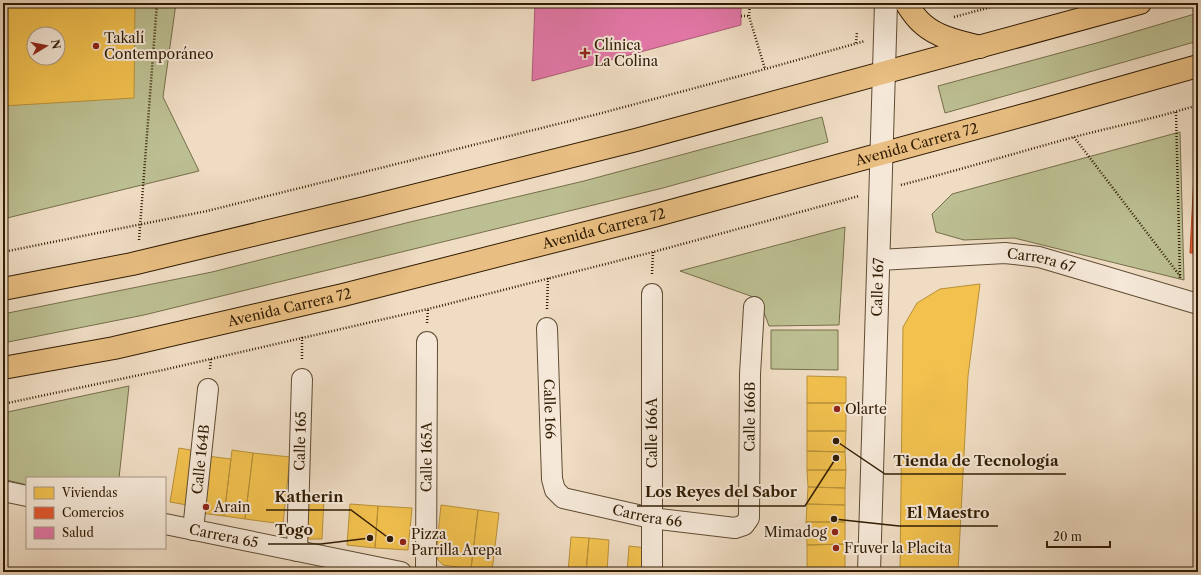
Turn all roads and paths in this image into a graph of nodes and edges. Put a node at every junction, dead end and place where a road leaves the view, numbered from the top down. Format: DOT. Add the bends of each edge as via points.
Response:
graph roads {
  1 [pos="157,3"];
  2 [pos="750,3"];
  3 [pos="886,3"];
  4 [pos="906,3"];
  5 [pos="1140,3"];
  6 [pos="741,16"];
  7 [pos="749,16"];
  8 [pos="856,32"];
  9 [pos="886,35"];
  10 [pos="856,43"];
  11 [pos="981,47"];
  12 [pos="1198,66"];
  13 [pos="765,69"];
  14 [pos="884,73"];
  15 [pos="1198,105"];
  16 [pos="1176,112"];
  17 [pos="1074,137"];
  18 [pos="881,154"];
  19 [pos="880,190"];
  20 [pos="140,225"];
  21 [pos="3,252"];
  22 [pos="878,260"];
  23 [pos="137,263"];
  24 [pos="1180,277"];
  25 [pos="548,278"];
  26 [pos="3,289"];
  27 [pos="652,294"];
  28 [pos="1190,301"];
  29 [pos="754,307"];
  30 [pos="547,328"];
  31 [pos="427,342"];
  32 [pos="3,368"];
  33 [pos="302,379"];
  34 [pos="208,389"];
  35 [pos="3,404"];
  36 [pos="555,490"];
  37 [pos="3,492"];
  38 [pos="26,496"];
  39 [pos="651,518"];
  40 [pos="166,524"];
  41 [pos="744,525"];
  42 [pos="193,530"];
  43 [pos="297,551"];
  44 [pos="401,572"];
  45 [pos="426,572"];
  46 [pos="652,572"];
  47 [pos="869,572"];
  1 -- 20 [label="path"];
  2 -- 7 [label="path"];
  3 -- 9 [label="street, Calle 167"];
  4 -- 11 [label="highway" via="924,26 954,41"];
  5 -- 11 [label="highway"];
  6 -- 7 [label="path"];
  7 -- 13 [label="path"];
  8 -- 10 [label="path"];
  9 -- 10 [label="path"];
  9 -- 14 [label="street, Calle 167"];
  10 -- 13 [label="path"];
  11 -- 14 [label="highway"];
  12 -- 18 [label="highway, Avenida Carrera 72"];
  13 -- 20 [label="path" via="598,114 207,211"];
  14 -- 18 [label="street, Calle 167"];
  14 -- 23 [label="highway" via="628,142"];
  15 -- 16 [label="path"];
  16 -- 17 [label="path"];
  16 -- 24 [label="path"];
  17 -- 19 [label="path"];
  17 -- 24 [label="path"];
  18 -- 19 [label="street, Calle 167"];
  18 -- 32 [label="highway, Avenida Carrera 72" via="646,218 343,295 114,348"];
  19 -- 22 [label="street, Calle 167"];
  19 -- 25 [label="path"];
  20 -- 21 [label="path"];
  20 -- 23 [label="path"];
  22 -- 28 [label="street, Carrera 67" via="1005,253 1024,255 1039,257"];
  22 -- 47 [label="street, Calle 167"];
  23 -- 26 [label="highway"];
  24 -- 28 [label="path"];
  25 -- 30 [label="path"];
  25 -- 35 [label="path" via="362,324"];
  27 -- 39 [label="street, Calle 166A"];
  29 -- 41 [label="street, Calle 166B" via="750,374 749,518"];
  30 -- 36 [label="street, Calle 166" via="552,479"];
  31 -- 45 [label="street, Calle 165A"];
  33 -- 43 [label="street, Calle 165"];
  34 -- 42 [label="street, Calle 164B"];
  36 -- 39 [label="street, Carrera 66" via="563,498"];
  37 -- 38 [label="street"];
  39 -- 41 [label="street, Carrera 66" via="735,528"];
  39 -- 46 [label="street, Calle 166A"];
  40 -- 42 [label="street, Carrera 65"];
  42 -- 43 [label="street, Carrera 65"];
  43 -- 44 [label="street, Carrera 65"];
}
